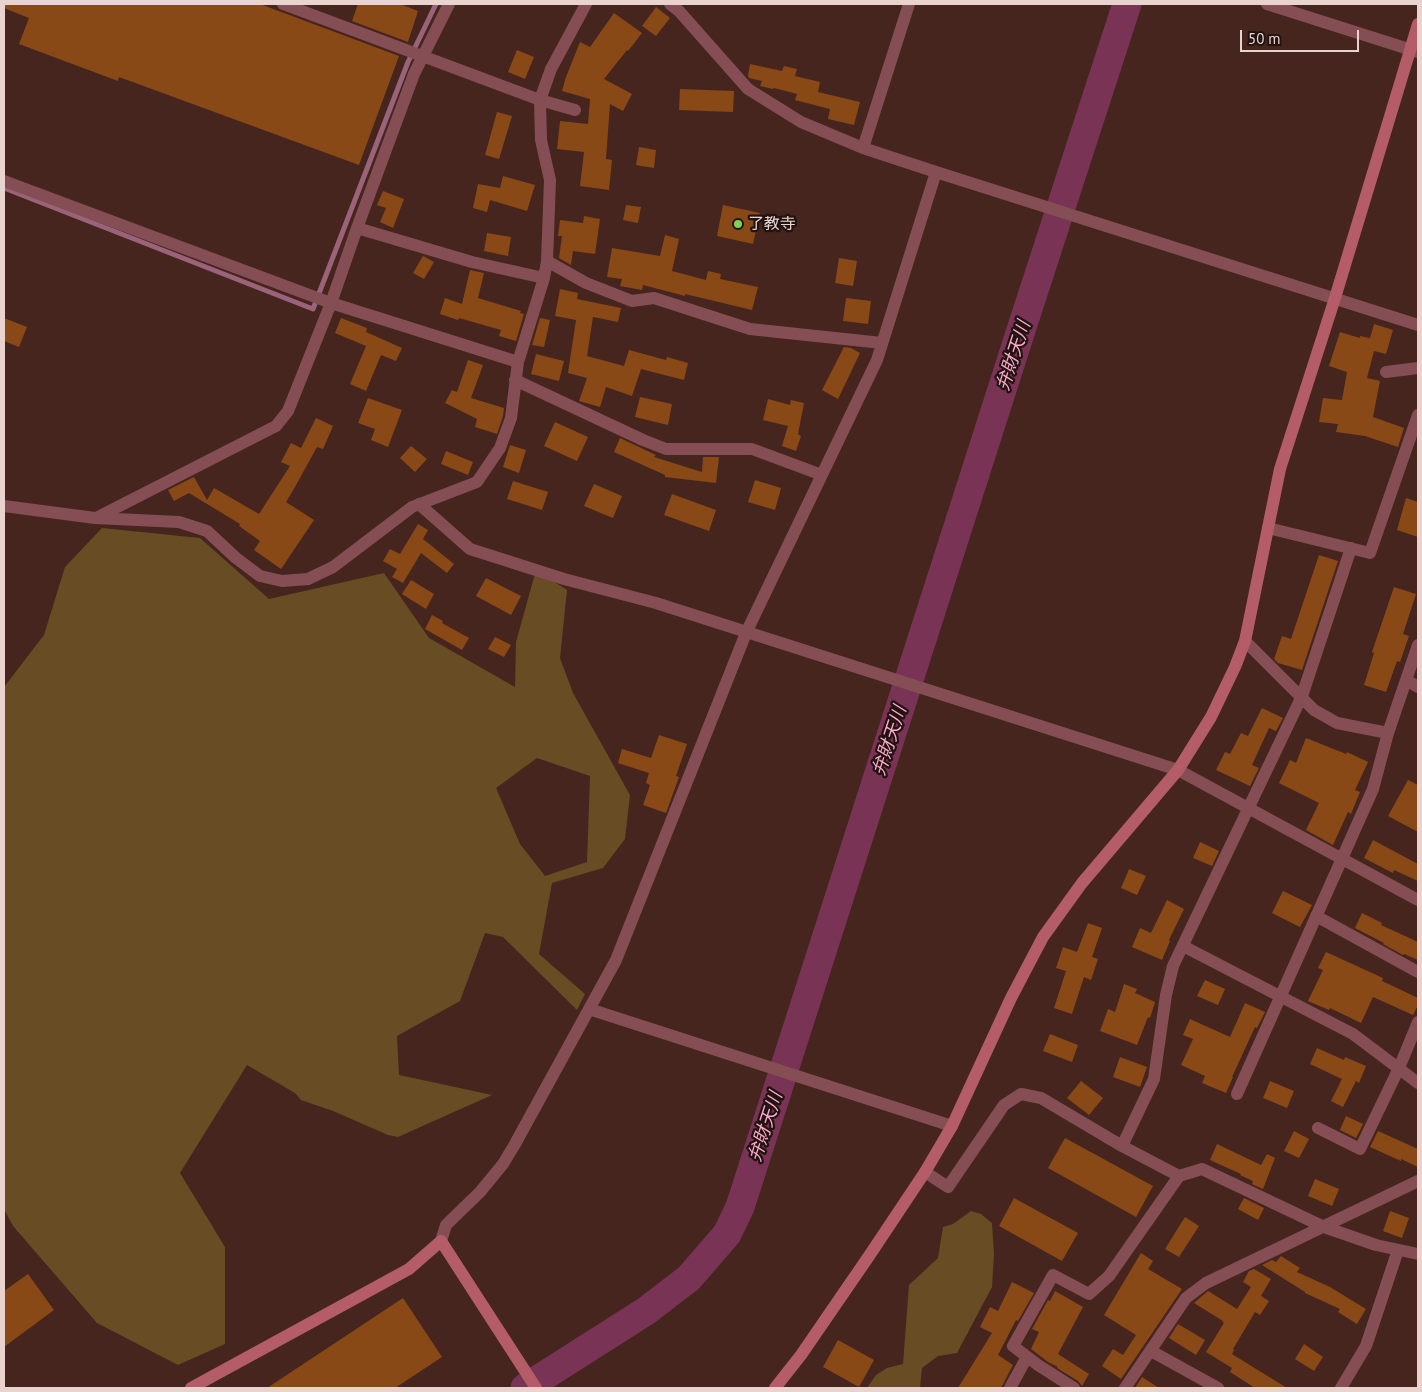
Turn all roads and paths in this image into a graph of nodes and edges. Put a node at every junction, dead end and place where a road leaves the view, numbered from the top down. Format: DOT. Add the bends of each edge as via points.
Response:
graph roads {
  1 [pos="283,4"];
  2 [pos="449,4"];
  3 [pos="586,4"];
  4 [pos="670,4"];
  5 [pos="909,4"];
  6 [pos="1267,4"];
  7 [pos="1418,24"];
  8 [pos="1414,51"];
  9 [pos="423,57"];
  10 [pos="540,100"];
  11 [pos="575,110"];
  12 [pos="863,148"];
  13 [pos="936,172"];
  14 [pos="4,181"];
  15 [pos="357,228"];
  16 [pos="547,261"];
  17 [pos="544,278"];
  18 [pos="1335,298"];
  19 [pos="331,303"];
  20 [pos="1418,325"];
  21 [pos="882,343"];
  22 [pos="518,362"];
  23 [pos="1418,368"];
  24 [pos="1386,372"];
  25 [pos="515,380"];
  26 [pos="1418,415"];
  27 [pos="822,475"];
  28 [pos="419,504"];
  29 [pos="4,506"];
  30 [pos="95,518"];
  31 [pos="1268,528"];
  32 [pos="1351,548"];
  33 [pos="746,632"];
  34 [pos="1245,640"];
  35 [pos="1418,645"];
  36 [pos="1406,680"];
  37 [pos="1418,687"];
  38 [pos="1302,696"];
  39 [pos="1388,733"];
  40 [pos="1178,770"];
  41 [pos="1249,808"];
  42 [pos="1341,858"];
  43 [pos="1418,900"];
  44 [pos="1316,916"];
  45 [pos="1183,946"];
  46 [pos="1418,972"];
  47 [pos="1281,997"];
  48 [pos="590,1009"];
  49 [pos="1418,1022"];
  50 [pos="1400,1068"];
  51 [pos="1418,1083"];
  52 [pos="1237,1094"];
  53 [pos="952,1126"];
  54 [pos="1318,1128"];
  55 [pos="1122,1146"];
  56 [pos="925,1172"];
  57 [pos="1179,1176"];
  58 [pos="1418,1181"];
  59 [pos="1324,1227"];
  60 [pos="441,1241"];
  61 [pos="1398,1250"];
  62 [pos="1418,1254"];
  63 [pos="1151,1351"];
  64 [pos="1027,1356"];
  65 [pos="198,1386"];
  66 [pos="536,1388"];
  67 [pos="775,1388"];
  68 [pos="1010,1388"];
  69 [pos="1074,1388"];
  70 [pos="1125,1388"];
  71 [pos="1218,1388"];
  72 [pos="1341,1388"];
  1 -- 9 [label="street"];
  2 -- 9 [label="street"];
  3 -- 10 [label="street" via="551,69"];
  4 -- 12 [label="street" via="680,11 748,89 801,122"];
  5 -- 12 [label="street"];
  6 -- 8 [label="street"];
  7 -- 8 [label="street"];
  8 -- 18 [label="street"];
  9 -- 10 [label="street"];
  9 -- 15 [label="street"];
  10 -- 11 [label="street"];
  10 -- 16 [label="street" via="542,140 550,180"];
  12 -- 13 [label="street"];
  13 -- 18 [label="street"];
  13 -- 21 [label="street"];
  14 -- 19 [label="street"];
  15 -- 17 [label="street" via="472,262"];
  15 -- 19 [label="street"];
  16 -- 17 [label="street"];
  16 -- 21 [label="street" via="586,283 632,301 654,298 750,329"];
  17 -- 22 [label="street"];
  18 -- 20 [label="street"];
  18 -- 31 [label="street" via="1280,469"];
  19 -- 22 [label="street"];
  19 -- 30 [label="street" via="288,411 276,426"];
  21 -- 27 [label="street"];
  22 -- 25 [label="street"];
  23 -- 24 [label="street"];
  25 -- 27 [label="street" via="666,449 752,450"];
  25 -- 28 [label="street" via="511,418 500,448 477,482"];
  26 -- 32 [label="street" via="1370,553"];
  27 -- 33 [label="street"];
  28 -- 30 [label="street" via="412,506 333,567 308,579 282,581 260,576 207,531 179,522"];
  28 -- 33 [label="street" via="470,549"];
  29 -- 30 [label="street"];
  31 -- 32 [label="street"];
  31 -- 34 [label="street"];
  32 -- 38 [label="street"];
  33 -- 40 [label="street"];
  33 -- 48 [label="street" via="616,960"];
  34 -- 38 [label="street"];
  34 -- 40 [label="street" via="1212,717"];
  35 -- 36 [label="street"];
  36 -- 37 [label="street"];
  36 -- 39 [label="street"];
  38 -- 39 [label="street" via="1314,710 1337,723"];
  38 -- 41 [label="street"];
  39 -- 42 [label="street" via="1373,789"];
  40 -- 41 [label="street"];
  40 -- 53 [label="street" via="1082,883 1043,937"];
  41 -- 42 [label="street"];
  41 -- 45 [label="street"];
  42 -- 43 [label="street"];
  42 -- 44 [label="street"];
  44 -- 46 [label="street"];
  44 -- 47 [label="street"];
  45 -- 47 [label="street"];
  45 -- 55 [label="street" via="1173,966 1166,995 1154,1079"];
  47 -- 50 [label="street" via="1353,1034"];
  47 -- 52 [label="street"];
  48 -- 53 [label="street"];
  48 -- 60 [label="street" via="511,1151 480,1192 446,1225"];
  49 -- 50 [label="street"];
  50 -- 51 [label="street"];
  50 -- 54 [label="street" via="1360,1149"];
  53 -- 56 [label="street"];
  55 -- 56 [label="street" via="1041,1098 1021,1094 1004,1105 948,1187"];
  55 -- 57 [label="street"];
  56 -- 67 [label="street" via="870,1256"];
  57 -- 59 [label="street" via="1202,1169"];
  57 -- 64 [label="street" via="1109,1276 1089,1294 1053,1275 1013,1346"];
  58 -- 59 [label="street"];
  59 -- 61 [label="street"];
  59 -- 63 [label="street" via="1206,1283 1186,1298"];
  60 -- 65 [label="street" via="409,1269"];
  60 -- 66 [label="street"];
  61 -- 62 [label="street"];
  61 -- 72 [label="street" via="1366,1346"];
  63 -- 70 [label="street"];
  63 -- 71 [label="street"];
  64 -- 68 [label="street"];
  64 -- 69 [label="street"];
}
